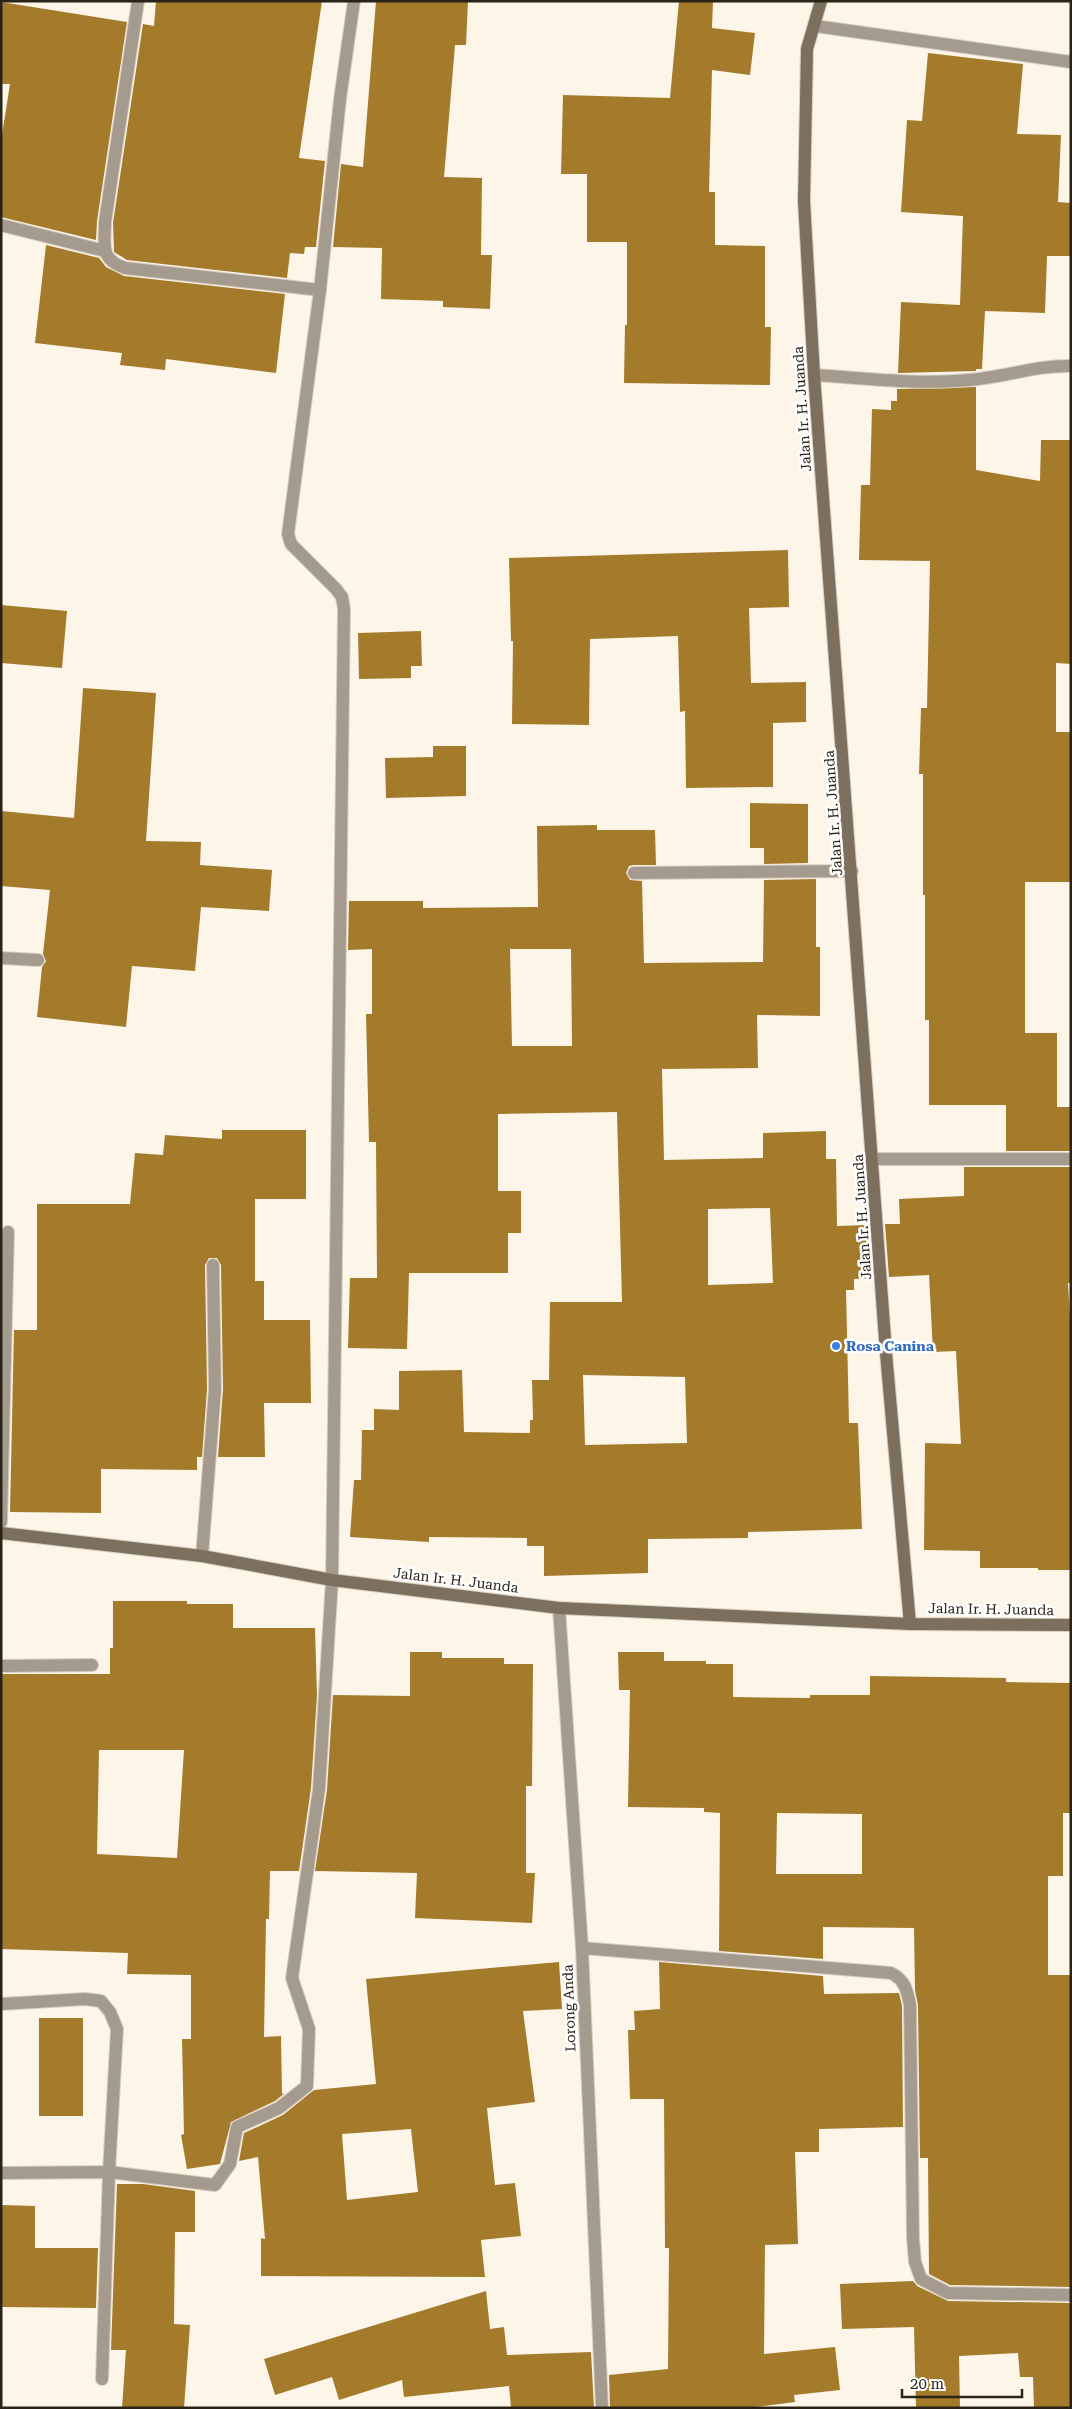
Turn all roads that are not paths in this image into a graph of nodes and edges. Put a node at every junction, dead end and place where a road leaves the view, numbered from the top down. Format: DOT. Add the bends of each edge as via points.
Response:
graph roads {
  1 [pos="138,1"];
  2 [pos="354,1"];
  3 [pos="821,1"];
  4 [pos="815,26"];
  5 [pos="1071,62"];
  6 [pos="1,225"];
  7 [pos="104,251"];
  8 [pos="320,290"];
  9 [pos="1071,366"];
  10 [pos="814,375"];
  11 [pos="852,871"];
  12 [pos="634,872"];
  13 [pos="1,958"];
  14 [pos="38,960"];
  15 [pos="873,1159"];
  16 [pos="1071,1159"];
  17 [pos="8,1232"];
  18 [pos="213,1266"];
  19 [pos="1,1522"];
  20 [pos="1,1534"];
  21 [pos="202,1556"];
  22 [pos="332,1580"];
  23 [pos="560,1608"];
  24 [pos="910,1624"];
  25 [pos="1071,1625"];
  26 [pos="92,1665"];
  27 [pos="1,1666"];
  28 [pos="582,1948"];
  29 [pos="1,2004"];
  30 [pos="108,2172"];
  31 [pos="1,2173"];
  32 [pos="1071,2295"];
  33 [pos="102,2379"];
  34 [pos="602,2408"];
  1 -- 7 [label="street" via="104,222"];
  2 -- 8 [label="street"];
  3 -- 4 [label="street, Jalan Ir. H. Juanda"];
  4 -- 5 [label="street"];
  4 -- 10 [label="street, Jalan Ir. H. Juanda" via="807,49 804,201"];
  6 -- 7 [label="street"];
  7 -- 8 [label="street" via="114,264 125,268"];
  8 -- 22 [label="street" via="288,534 291,544 342,596 344,609"];
  9 -- 10 [label="street" via="965,381"];
  10 -- 11 [label="street, Jalan Ir. H. Juanda"];
  11 -- 12 [label="street"];
  11 -- 15 [label="street, Jalan Ir. H. Juanda"];
  13 -- 14 [label="street"];
  15 -- 16 [label="street"];
  15 -- 24 [label="street, Jalan Ir. H. Juanda"];
  17 -- 19 [label="street"];
  18 -- 21 [label="street" via="215,1389"];
  20 -- 21 [label="street, Jalan Ir. H. Juanda"];
  21 -- 22 [label="street, Jalan Ir. H. Juanda"];
  22 -- 23 [label="street, Jalan Ir. H. Juanda"];
  22 -- 30 [label="street" via="319,1789 292,1978 309,2029 307,2086 279,2108 237,2127 230,2164 215,2185"];
  23 -- 24 [label="street, Jalan Ir. H. Juanda"];
  23 -- 28 [label="street, Lorong Anda"];
  24 -- 25 [label="street, Jalan Ir. H. Juanda"];
  26 -- 27 [label="street"];
  28 -- 32 [label="street" via="891,1972 901,1978 910,2005 913,2238 915,2262 921,2279 948,2293"];
  28 -- 34 [label="street, Lorong Anda"];
  29 -- 30 [label="street" via="85,1999 101,2001 110,2012 117,2029"];
  30 -- 31 [label="street"];
  30 -- 33 [label="street"];
}
